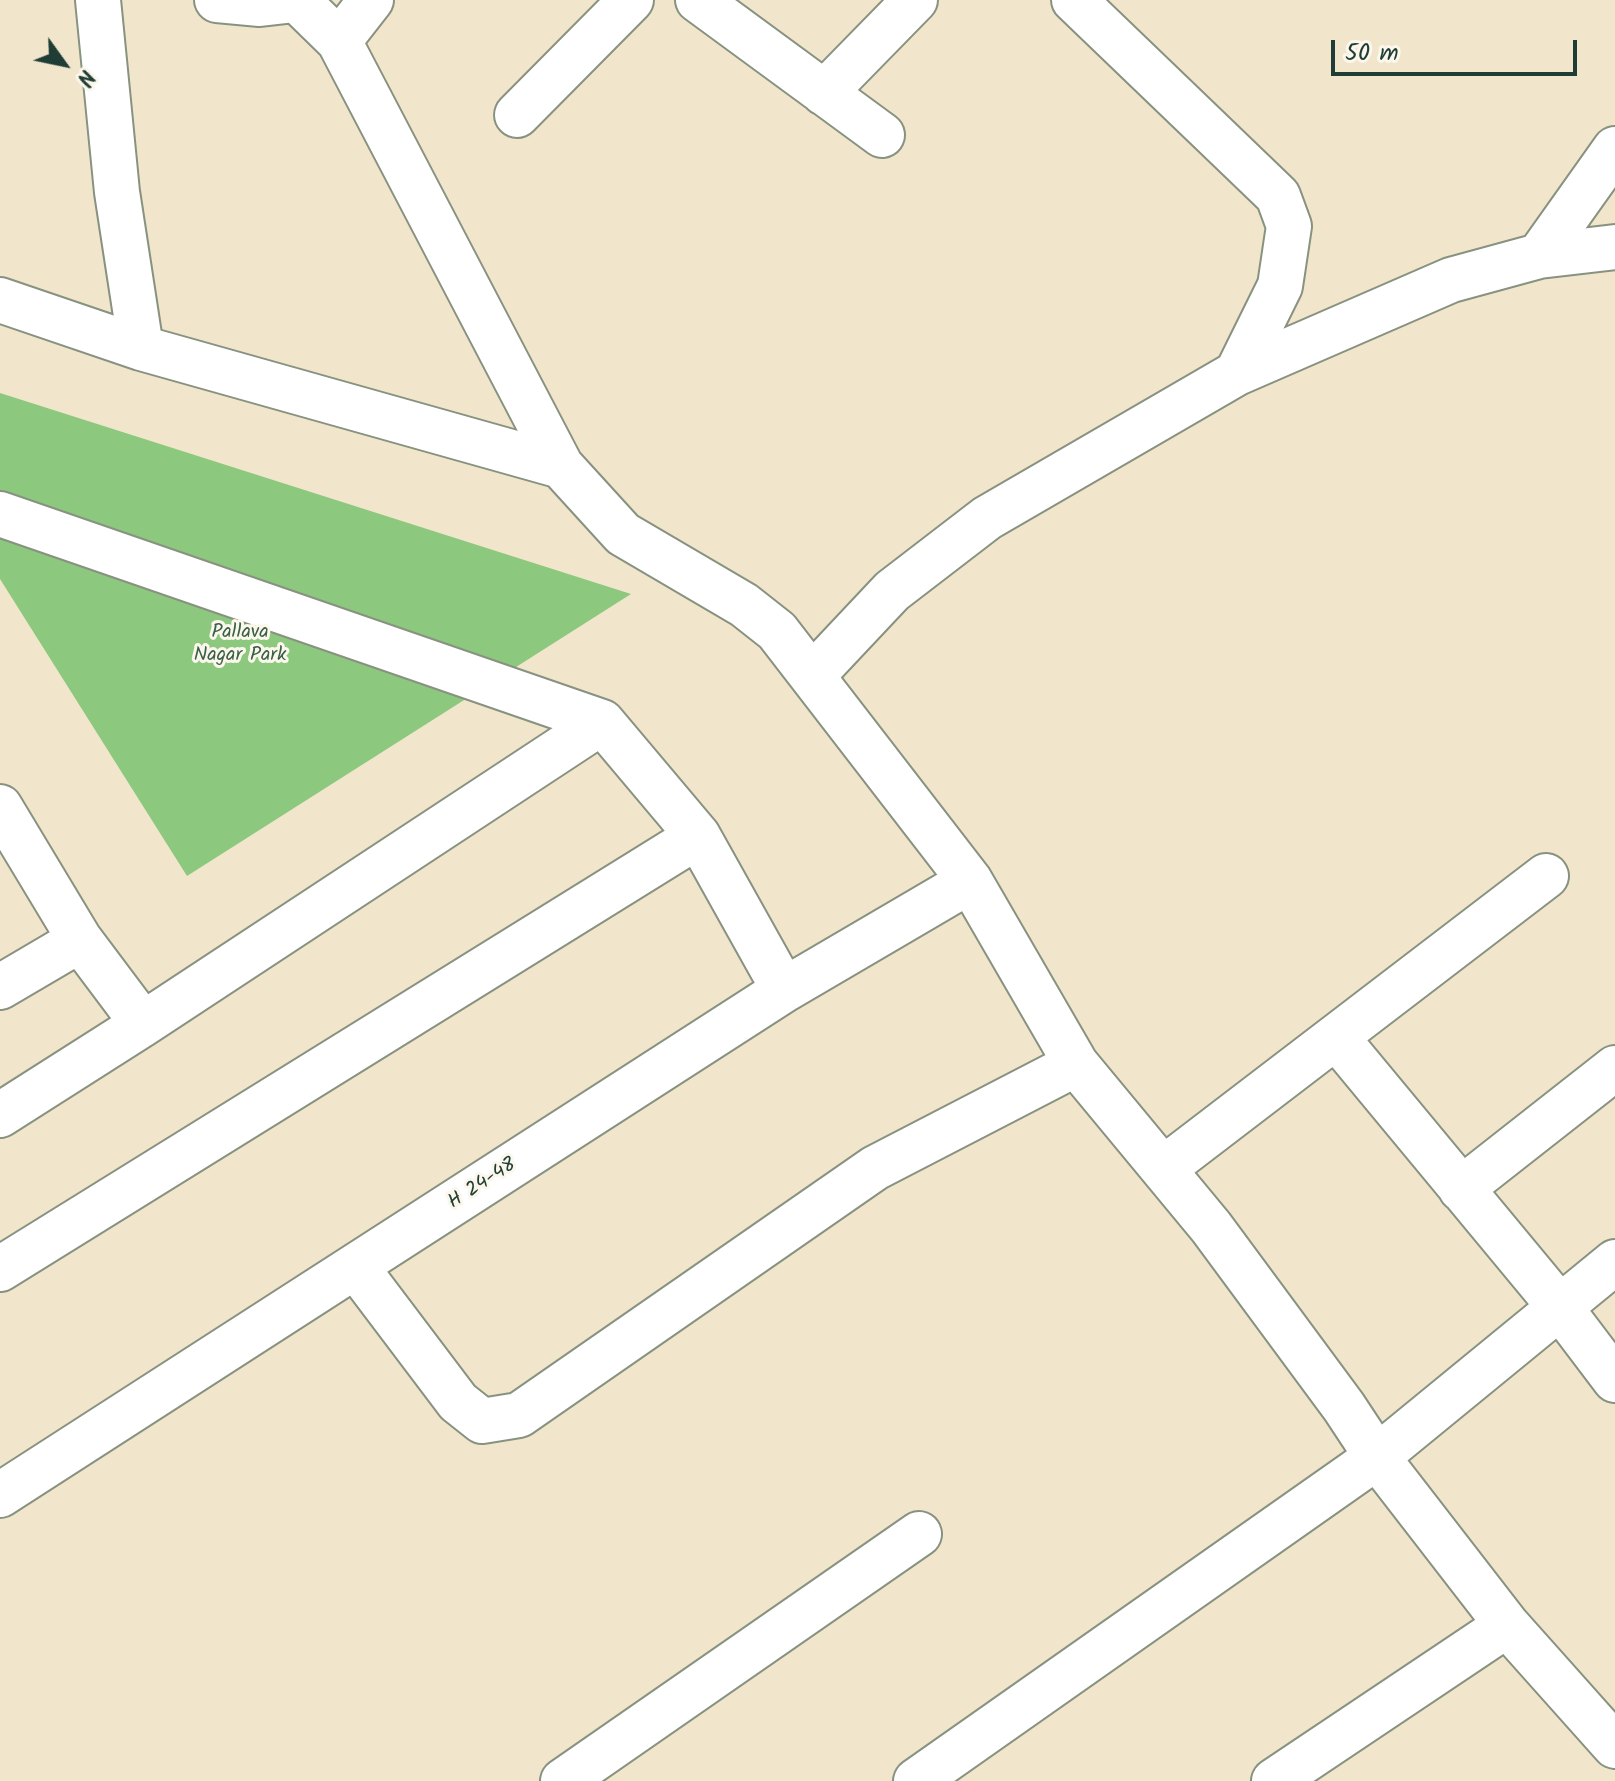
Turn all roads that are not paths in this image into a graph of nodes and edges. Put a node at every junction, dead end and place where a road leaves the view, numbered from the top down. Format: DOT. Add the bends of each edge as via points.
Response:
graph roads {
  1 [pos="98,0"];
  2 [pos="217,0"];
  3 [pos="371,0"];
  4 [pos="631,0"];
  5 [pos="698,0"];
  6 [pos="915,0"];
  7 [pos="284,1"];
  8 [pos="1089,5"];
  9 [pos="339,41"];
  10 [pos="824,93"];
  11 [pos="517,115"];
  12 [pos="882,135"];
  13 [pos="1615,149"];
  14 [pos="1615,247"];
  15 [pos="1539,256"];
  16 [pos="0,300"];
  17 [pos="141,348"];
  18 [pos="1237,373"];
  19 [pos="561,466"];
  20 [pos="0,514"];
  21 [pos="812,676"];
  22 [pos="602,722"];
  23 [pos="5,826"];
  24 [pos="698,836"];
  25 [pos="1546,876"];
  26 [pos="970,881"];
  27 [pos="80,940"];
  28 [pos="0,987"];
  29 [pos="784,990"];
  30 [pos="143,1024"];
  31 [pos="1336,1037"];
  32 [pos="1076,1064"];
  33 [pos="1615,1068"];
  34 [pos="0,1115"];
  35 [pos="1163,1169"];
  36 [pos="1461,1189"];
  37 [pos="1615,1262"];
  38 [pos="356,1267"];
  39 [pos="0,1269"];
  40 [pos="1559,1306"];
  41 [pos="1615,1380"];
  42 [pos="1377,1457"];
  43 [pos="0,1495"];
  44 [pos="919,1534"];
  45 [pos="1507,1625"];
  46 [pos="1615,1746"];
  47 [pos="563,1781"];
  48 [pos="916,1781"];
  49 [pos="1274,1781"];
  1 -- 17 [label="street" via="117,192"];
  2 -- 7 [label="street"];
  3 -- 9 [label="street"];
  4 -- 11 [label="street"];
  5 -- 10 [label="street"];
  6 -- 10 [label="street"];
  7 -- 9 [label="street"];
  8 -- 18 [label="street" via="1278,196 1289,226 1280,286"];
  9 -- 19 [label="street"];
  10 -- 12 [label="street"];
  13 -- 15 [label="street"];
  14 -- 15 [label="street"];
  15 -- 18 [label="street" via="1451,280"];
  16 -- 17 [label="street"];
  17 -- 19 [label="street"];
  18 -- 21 [label="street" via="987,518 892,591"];
  19 -- 21 [label="street" via="623,534 744,605 777,631"];
  20 -- 22 [label="street"];
  21 -- 26 [label="street"];
  22 -- 24 [label="street"];
  22 -- 30 [label="street"];
  23 -- 27 [label="street"];
  24 -- 29 [label="street"];
  24 -- 39 [label="street"];
  25 -- 31 [label="street"];
  26 -- 29 [label="street, H 24-48"];
  26 -- 32 [label="street"];
  27 -- 28 [label="street"];
  27 -- 30 [label="street"];
  29 -- 38 [label="street, H 24-48"];
  30 -- 34 [label="street"];
  31 -- 35 [label="street"];
  31 -- 36 [label="street"];
  32 -- 35 [label="street"];
  32 -- 38 [label="street" via="875,1168 519,1415 482,1421 458,1402"];
  33 -- 36 [label="street"];
  35 -- 42 [label="street"];
  36 -- 40 [label="street"];
  37 -- 40 [label="street"];
  38 -- 43 [label="street, H 24-48"];
  40 -- 41 [label="street"];
  40 -- 42 [label="street"];
  42 -- 45 [label="street"];
  42 -- 48 [label="street"];
  44 -- 47 [label="street"];
  45 -- 46 [label="street"];
  45 -- 49 [label="street"];
}
